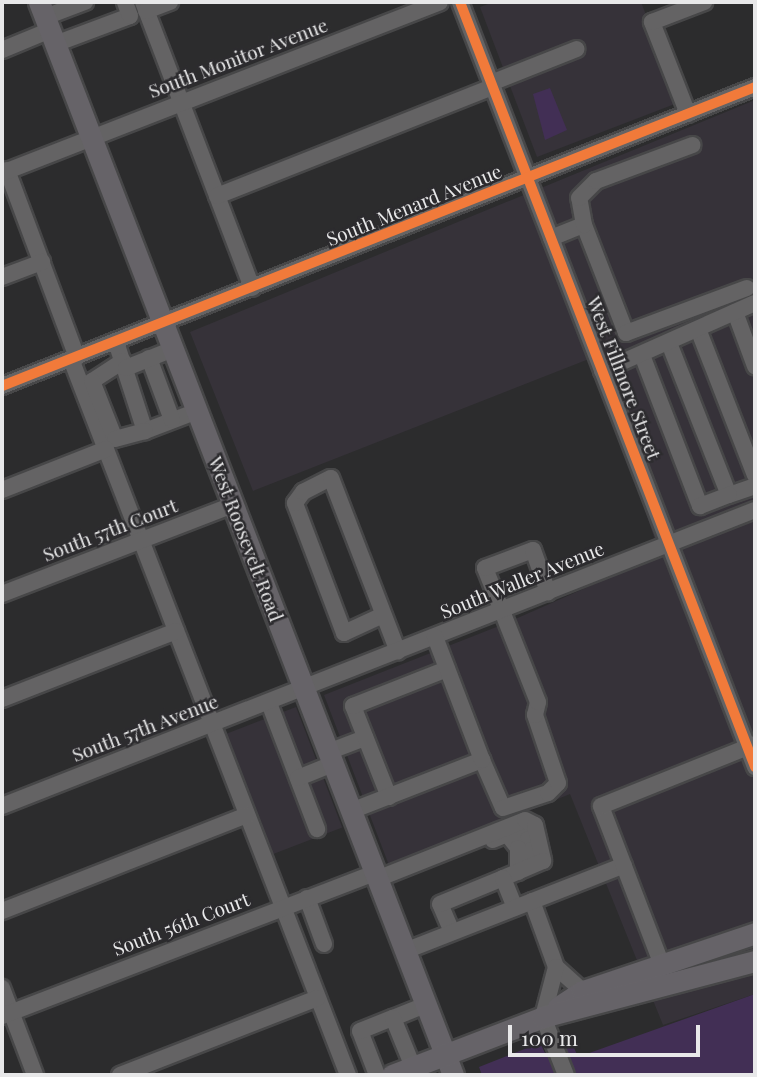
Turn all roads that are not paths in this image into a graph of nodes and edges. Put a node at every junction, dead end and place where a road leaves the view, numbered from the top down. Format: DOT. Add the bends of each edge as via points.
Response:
graph roads {
  1 [pos="85,2"];
  2 [pos="125,2"];
  3 [pos="170,2"];
  4 [pos="440,2"];
  5 [pos="460,2"];
  6 [pos="704,2"];
  7 [pos="145,6"];
  8 [pos="47,23"];
  9 [pos="577,49"];
  10 [pos="2,50"];
  11 [pos="492,85"];
  12 [pos="755,87"];
  13 [pos="181,103"];
  14 [pos="688,114"];
  15 [pos="91,138"];
  16 [pos="692,145"];
  17 [pos="3,172"];
  18 [pos="528,178"];
  19 [pos="217,195"];
  20 [pos="584,225"];
  21 [pos="551,238"];
  22 [pos="42,262"];
  23 [pos="2,278"];
  24 [pos="252,288"];
  25 [pos="747,288"];
  26 [pos="755,303"];
  27 [pos="735,313"];
  28 [pos="163,324"];
  29 [pos="698,329"];
  30 [pos="116,342"];
  31 [pos="668,343"];
  32 [pos="173,349"];
  33 [pos="642,355"];
  34 [pos="74,358"];
  35 [pos="149,358"];
  36 [pos="124,364"];
  37 [pos="755,366"];
  38 [pos="603,371"];
  39 [pos="2,386"];
  40 [pos="197,411"];
  41 [pos="172,420"];
  42 [pos="145,431"];
  43 [pos="106,449"];
  44 [pos="755,475"];
  45 [pos="755,486"];
  46 [pos="2,490"];
  47 [pos="729,495"];
  48 [pos="233,505"];
  49 [pos="755,510"];
  50 [pos="141,540"];
  51 [pos="669,544"];
  52 [pos="548,592"];
  53 [pos="2,594"];
  54 [pos="502,610"];
  55 [pos="383,615"];
  56 [pos="176,631"];
  57 [pos="435,637"];
  58 [pos="398,652"];
  59 [pos="447,669"];
  60 [pos="304,689"];
  61 [pos="2,699"];
  62 [pos="269,703"];
  63 [pos="212,725"];
  64 [pos="365,738"];
  65 [pos="752,746"];
  66 [pos="331,758"];
  67 [pos="482,760"];
  68 [pos="755,767"];
  69 [pos="298,778"];
  70 [pos="389,797"];
  71 [pos="2,806"];
  72 [pos="351,811"];
  73 [pos="247,815"];
  74 [pos="317,829"];
  75 [pos="624,865"];
  76 [pos="511,875"];
  77 [pos="377,879"];
  78 [pos="307,898"];
  79 [pos="532,901"];
  80 [pos="283,907"];
  81 [pos="515,908"];
  82 [pos="2,911"];
  83 [pos="755,928"];
  84 [pos="452,932"];
  85 [pos="755,933"];
  86 [pos="728,942"];
  87 [pos="324,944"];
  88 [pos="405,951"];
  89 [pos="755,961"];
  90 [pos="662,965"];
  91 [pos="556,967"];
  92 [pos="700,976"];
  93 [pos="755,978"];
  94 [pos="2,988"];
  95 [pos="583,991"];
  96 [pos="318,998"];
  97 [pos="426,1005"];
  98 [pos="6,1014"];
  99 [pos="543,1017"];
  100 [pos="393,1018"];
  101 [pos="445,1054"];
  102 [pos="404,1072"];
  103 [pos="35,1075"];
  104 [pos="120,1075"];
  105 [pos="348,1075"];
  106 [pos="377,1075"];
  107 [pos="453,1075"];
  108 [pos="566,1075"];
  1 -- 8 [label="street"];
  2 -- 8 [label="street" via="130,16"];
  3 -- 7 [label="street"];
  4 -- 13 [label="street, South Monitor Avenue"];
  5 -- 11 [label="street, West Fillmore Street"];
  6 -- 14 [label="street" via="652,22"];
  7 -- 13 [label="street"];
  8 -- 10 [label="street"];
  8 -- 15 [label="main road, West Roosevelt Road"];
  9 -- 11 [label="street"];
  11 -- 18 [label="street, West Fillmore Street"];
  11 -- 19 [label="street"];
  12 -- 14 [label="street, South Menard Avenue"];
  13 -- 15 [label="street, South Monitor Avenue"];
  13 -- 19 [label="street"];
  14 -- 18 [label="street, South Menard Avenue"];
  15 -- 17 [label="street, South Monitor Avenue"];
  15 -- 28 [label="main road, West Roosevelt Road"];
  16 -- 20 [label="street" via="596,181 579,198"];
  17 -- 22 [label="street"];
  18 -- 21 [label="street, West Fillmore Street"];
  18 -- 24 [label="street, South Menard Avenue"];
  19 -- 24 [label="street"];
  20 -- 21 [label="street"];
  20 -- 25 [label="street" via="626,333"];
  21 -- 38 [label="street, West Fillmore Street"];
  22 -- 23 [label="street"];
  22 -- 34 [label="street"];
  24 -- 28 [label="street, South Menard Avenue"];
  26 -- 27 [label="street"];
  27 -- 29 [label="street"];
  27 -- 37 [label="street"];
  28 -- 30 [label="street, South Menard Avenue"];
  28 -- 32 [label="main road, West Roosevelt Road"];
  29 -- 31 [label="street"];
  29 -- 44 [label="street"];
  30 -- 34 [label="street, South Menard Avenue"];
  30 -- 36 [label="street"];
  31 -- 33 [label="street"];
  31 -- 47 [label="street"];
  32 -- 35 [label="street"];
  32 -- 40 [label="main road, West Roosevelt Road"];
  33 -- 38 [label="street"];
  33 -- 47 [label="street" via="700,506"];
  34 -- 39 [label="street, South Menard Avenue"];
  34 -- 43 [label="street"];
  35 -- 36 [label="street"];
  35 -- 41 [label="street"];
  36 -- 42 [label="street"];
  36 -- 42 [label="street" via="92,381 115,439"];
  38 -- 51 [label="street, West Fillmore Street"];
  40 -- 41 [label="street"];
  40 -- 48 [label="main road, West Roosevelt Road"];
  41 -- 42 [label="street"];
  43 -- 46 [label="street"];
  43 -- 50 [label="street"];
  45 -- 47 [label="street"];
  48 -- 50 [label="street, South 57th Court"];
  48 -- 60 [label="main road, West Roosevelt Road"];
  49 -- 51 [label="street, South Waller Avenue"];
  50 -- 53 [label="street, South 57th Court"];
  50 -- 56 [label="street"];
  51 -- 52 [label="street, South Waller Avenue"];
  51 -- 65 [label="street, West Fillmore Street"];
  52 -- 54 [label="street, South Waller Avenue"];
  52 -- 54 [label="street" via="533,550 485,568"];
  54 -- 57 [label="street, South Waller Avenue"];
  54 -- 67 [label="street" via="538,702 535,715 558,783 548,793 503,808"];
  55 -- 55 [label="street" via="331,478 303,492 295,503 344,633"];
  55 -- 58 [label="street"];
  56 -- 61 [label="street"];
  56 -- 63 [label="street"];
  57 -- 58 [label="street, South Waller Avenue"];
  57 -- 59 [label="street"];
  58 -- 60 [label="street, South Waller Avenue"];
  59 -- 64 [label="street" via="353,706"];
  59 -- 67 [label="street"];
  60 -- 62 [label="street, South 57th Avenue"];
  60 -- 66 [label="main road, West Roosevelt Road"];
  62 -- 63 [label="street, South 57th Avenue"];
  62 -- 69 [label="street"];
  63 -- 71 [label="street, South 57th Avenue"];
  63 -- 73 [label="street"];
  64 -- 66 [label="street"];
  64 -- 70 [label="street"];
  65 -- 68 [label="street, West Fillmore Street"];
  65 -- 75 [label="street" via="601,806"];
  66 -- 69 [label="street"];
  66 -- 72 [label="main road, West Roosevelt Road"];
  67 -- 70 [label="street"];
  69 -- 74 [label="street"];
  70 -- 72 [label="street"];
  72 -- 77 [label="main road, West Roosevelt Road"];
  73 -- 80 [label="street"];
  73 -- 82 [label="street"];
  75 -- 79 [label="street"];
  75 -- 90 [label="street"];
  76 -- 77 [label="street" via="518,848 507,834"];
  76 -- 77 [label="street" via="543,861 535,825 525,820"];
  76 -- 81 [label="street"];
  76 -- 84 [label="street" via="440,904"];
  77 -- 78 [label="street, South 56th Court"];
  77 -- 88 [label="main road, West Roosevelt Road"];
  78 -- 80 [label="street, South 56th Court"];
  78 -- 87 [label="street"];
  79 -- 81 [label="street"];
  79 -- 91 [label="street"];
  80 -- 96 [label="street"];
  80 -- 98 [label="street, South 56th Court"];
  81 -- 84 [label="street"];
  83 -- 86 [label="main road"];
  84 -- 88 [label="street"];
  85 -- 86 [label="main road"];
  86 -- 90 [label="main road"];
  88 -- 97 [label="main road, West Roosevelt Road"];
  89 -- 92 [label="main road"];
  90 -- 95 [label="main road"];
  91 -- 95 [label="street"];
  91 -- 99 [label="street"];
  92 -- 93 [label="main road"];
  92 -- 99 [label="main road"];
  94 -- 98 [label="street"];
  95 -- 99 [label="main road"];
  96 -- 104 [label="street"];
  96 -- 105 [label="street"];
  97 -- 100 [label="street"];
  97 -- 101 [label="main road, West Roosevelt Road"];
  98 -- 103 [label="street"];
  99 -- 101 [label="main road"];
  99 -- 108 [label="street"];
  100 -- 102 [label="street"];
  100 -- 106 [label="street" via="360,1031"];
  101 -- 102 [label="main road"];
  101 -- 107 [label="main road, West Roosevelt Road"];
}
